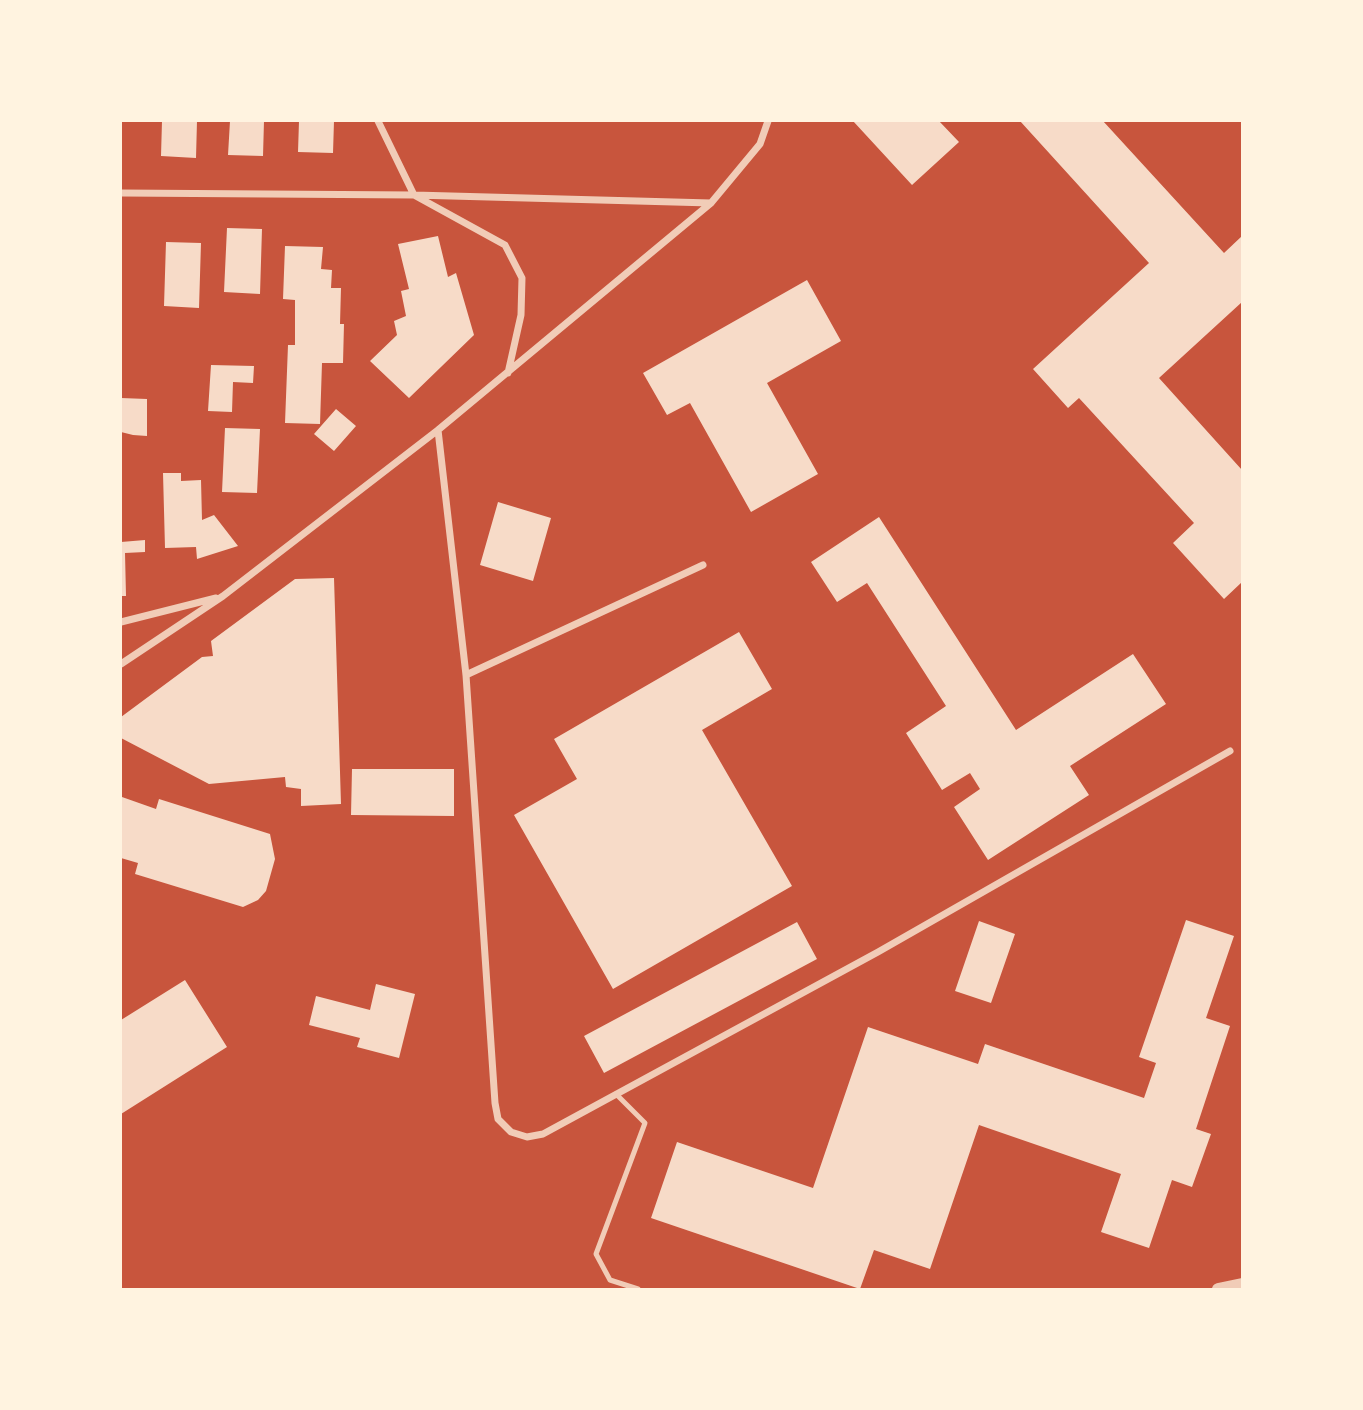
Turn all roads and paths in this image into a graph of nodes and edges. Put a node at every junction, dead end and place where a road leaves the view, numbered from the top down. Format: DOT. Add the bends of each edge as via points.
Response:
graph roads {
  1 [pos="378,121"];
  2 [pos="768,121"];
  3 [pos="121,194"];
  4 [pos="414,195"];
  5 [pos="711,203"];
  6 [pos="508,374"];
  7 [pos="438,430"];
  8 [pos="703,565"];
  9 [pos="223,596"];
  10 [pos="121,622"];
  11 [pos="121,664"];
  12 [pos="467,676"];
  13 [pos="1230,751"];
  14 [pos="616,1094"];
  15 [pos="1242,1284"];
  16 [pos="638,1289"];
  17 [pos="1218,1289"];
  1 -- 4 [label="street"];
  2 -- 5 [label="street" via="760,144"];
  3 -- 4 [label="street"];
  4 -- 5 [label="street"];
  4 -- 6 [label="street" via="505,245 522,278 522,315"];
  5 -- 6 [label="street"];
  6 -- 7 [label="street"];
  7 -- 9 [label="street"];
  7 -- 12 [label="street"];
  8 -- 12 [label="street"];
  9 -- 10 [label="street"];
  9 -- 11 [label="street"];
  12 -- 14 [label="street" via="498,1119 511,1132 527,1137"];
  13 -- 14 [label="street" via="878,952"];
  14 -- 16 [label="lane" via="645,1124 596,1254 610,1280"];
  15 -- 17 [label="street"];
}
